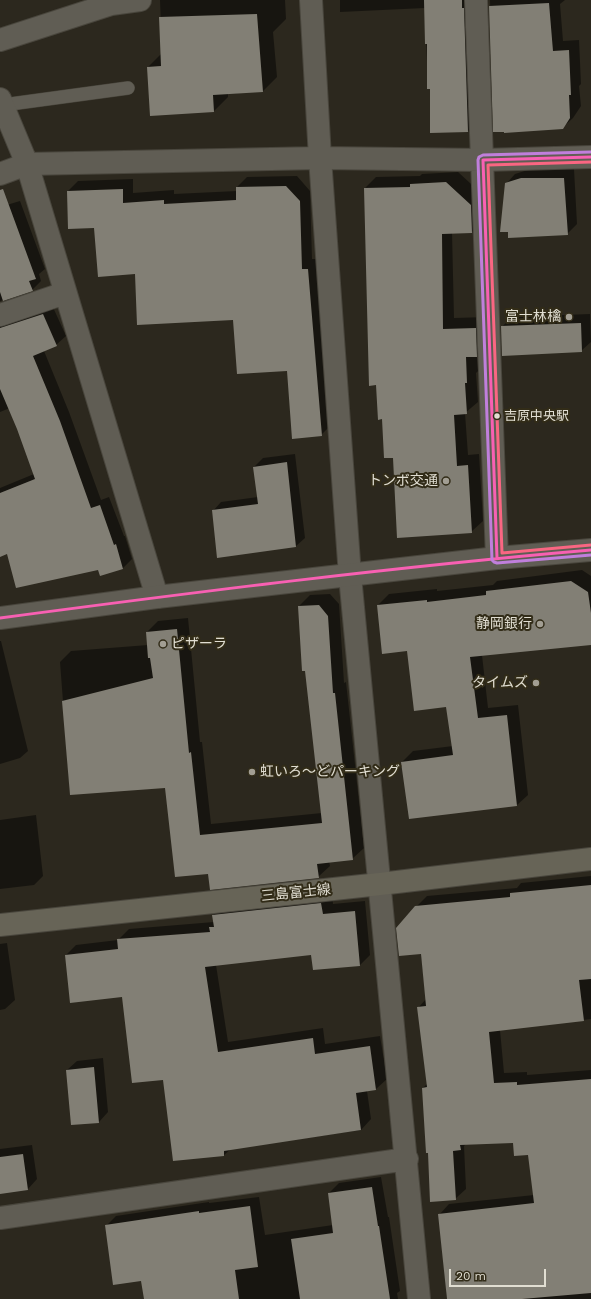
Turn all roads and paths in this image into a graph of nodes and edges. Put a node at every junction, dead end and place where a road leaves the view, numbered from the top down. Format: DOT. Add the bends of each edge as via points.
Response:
graph roads {
  1 [pos="140,0"];
  2 [pos="311,0"];
  3 [pos="476,0"];
  4 [pos="0,40"];
  5 [pos="128,88"];
  6 [pos="1,102"];
  7 [pos="591,157"];
  8 [pos="320,158"];
  9 [pos="483,160"];
  10 [pos="27,164"];
  11 [pos="0,174"];
  12 [pos="65,293"];
  13 [pos="0,315"];
  14 [pos="591,550"];
  15 [pos="497,558"];
  16 [pos="350,576"];
  17 [pos="157,597"];
  18 [pos="0,618"];
  19 [pos="591,859"];
  20 [pos="380,884"];
  21 [pos="0,925"];
  22 [pos="406,1160"];
  23 [pos="0,1218"];
  24 [pos="419,1299"];
  1 -- 4 [label="street" via="111,4"];
  2 -- 8 [label="street"];
  3 -- 9 [label="street"];
  5 -- 6 [label="lane"];
  6 -- 10 [label="street"];
  7 -- 9 [label="street"];
  8 -- 9 [label="street"];
  8 -- 10 [label="street"];
  8 -- 16 [label="street"];
  9 -- 15 [label="street"];
  10 -- 11 [label="street"];
  10 -- 12 [label="street"];
  12 -- 13 [label="street"];
  12 -- 17 [label="street"];
  14 -- 15 [label="street"];
  15 -- 16 [label="street"];
  16 -- 17 [label="street"];
  16 -- 20 [label="street"];
  17 -- 18 [label="street"];
  19 -- 20 [label="main road, 三島富士線"];
  20 -- 21 [label="main road, 三島富士線"];
  20 -- 22 [label="street"];
  22 -- 23 [label="street"];
  22 -- 24 [label="street"];
}
